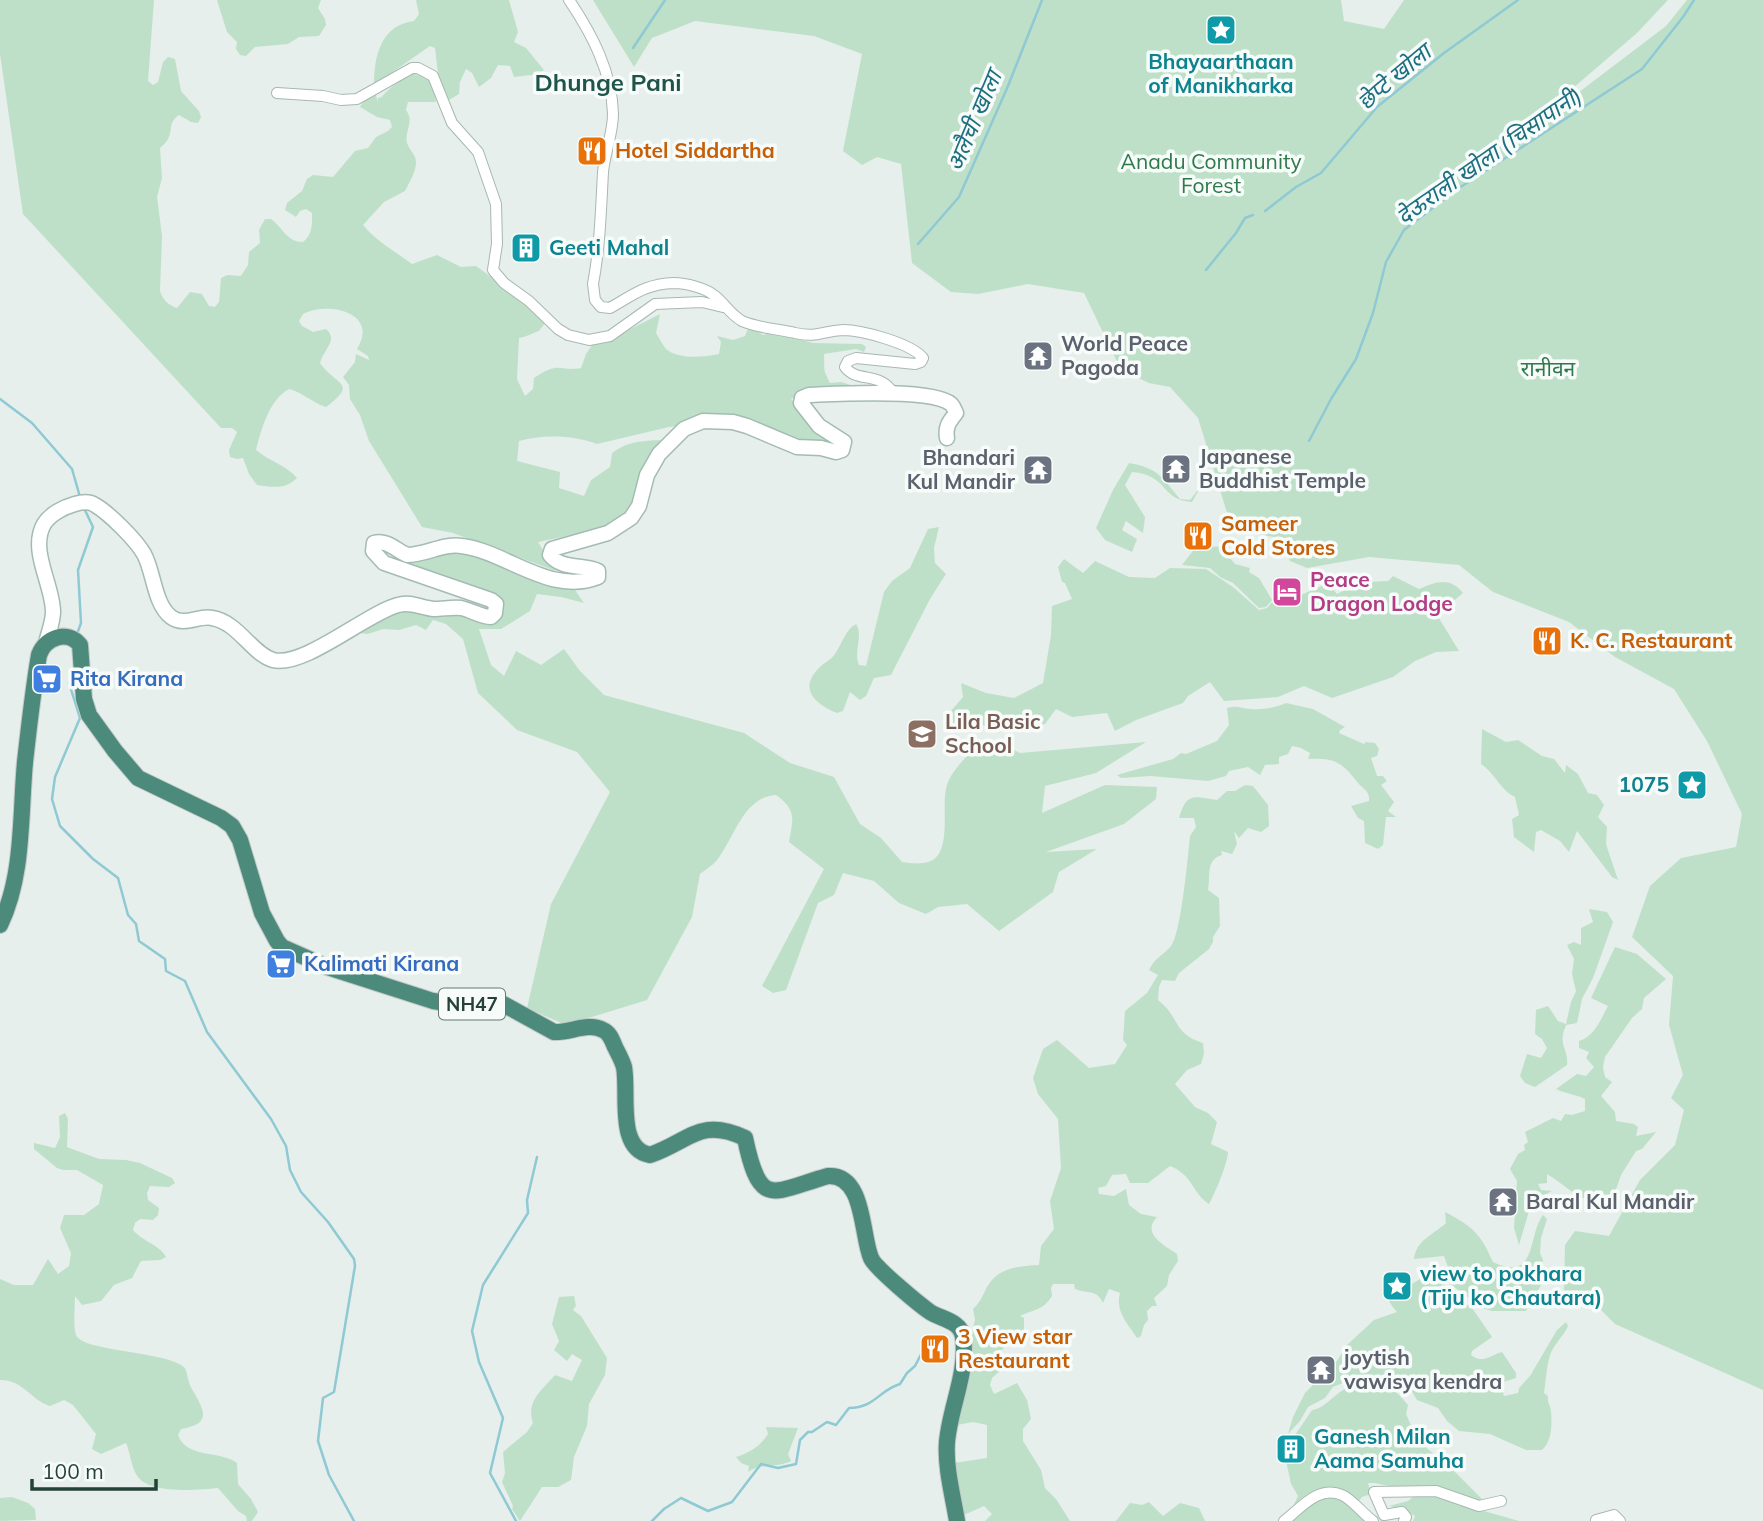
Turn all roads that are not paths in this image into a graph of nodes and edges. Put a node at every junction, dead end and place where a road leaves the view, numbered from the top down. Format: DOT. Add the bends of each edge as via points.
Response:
graph roads {
  1 [pos="569,0"];
  2 [pos="277,93"];
  3 [pos="723,307"];
  4 [pos="894,394"];
  5 [pos="947,438"];
  6 [pos="46,643"];
  7 [pos="0,925"];
  8 [pos="1501,1501"];
  9 [pos="1597,1520"];
  10 [pos="957,1521"];
  11 [pos="1284,1521"];
  12 [pos="1373,1521"];
  13 [pos="1404,1521"];
  14 [pos="1619,1521"];
  1 -- 3 [label="street" via="602,58 613,116 604,160 595,300 610,308 644,287 676,283 714,295"];
  2 -- 3 [label="street" via="356,99 412,68 430,72 452,123 478,152 496,204 493,270 568,335 600,340 655,304 702,302"];
  3 -- 4 [label="street" via="744,322 812,337 853,331 907,346 919,353 921,362 856,358 845,367 850,373 888,384"];
  4 -- 5 [label="main road" via="952,404 956,413 946,430"];
  4 -- 6 [label="main road" via="802,398 819,426 844,442 836,452 797,447 733,422 692,424 659,454 631,518 608,533 552,549 555,561 598,571 595,579 562,582 459,545 408,555 376,541 373,551 384,563 491,600 496,604 495,613 485,617 457,608 402,603 284,661 267,658 243,635 216,619 181,621 169,615 135,543 95,504 69,505 44,524 39,545 53,614"];
  6 -- 7 [label="highway" via="36,671 16,871"];
  6 -- 10 [label="highway, NH47" via="61,636 80,645 89,715 130,770 232,826 262,913 282,947 327,967 433,1001 503,1004 554,1032 604,1030 624,1066 626,1121 631,1140 642,1153 662,1151 714,1128 745,1138 759,1181 773,1192 828,1176 847,1182 857,1202 871,1259 931,1312 954,1323 963,1336 961,1381 947,1446"];
  8 -- 13 [label="street" via="1479,1506 1436,1491 1374,1492 1384,1515 1402,1512"];
  9 -- 14 [label="street" via="1614,1515"];
  11 -- 12 [label="street" via="1309,1499 1327,1492 1342,1495"];
}
